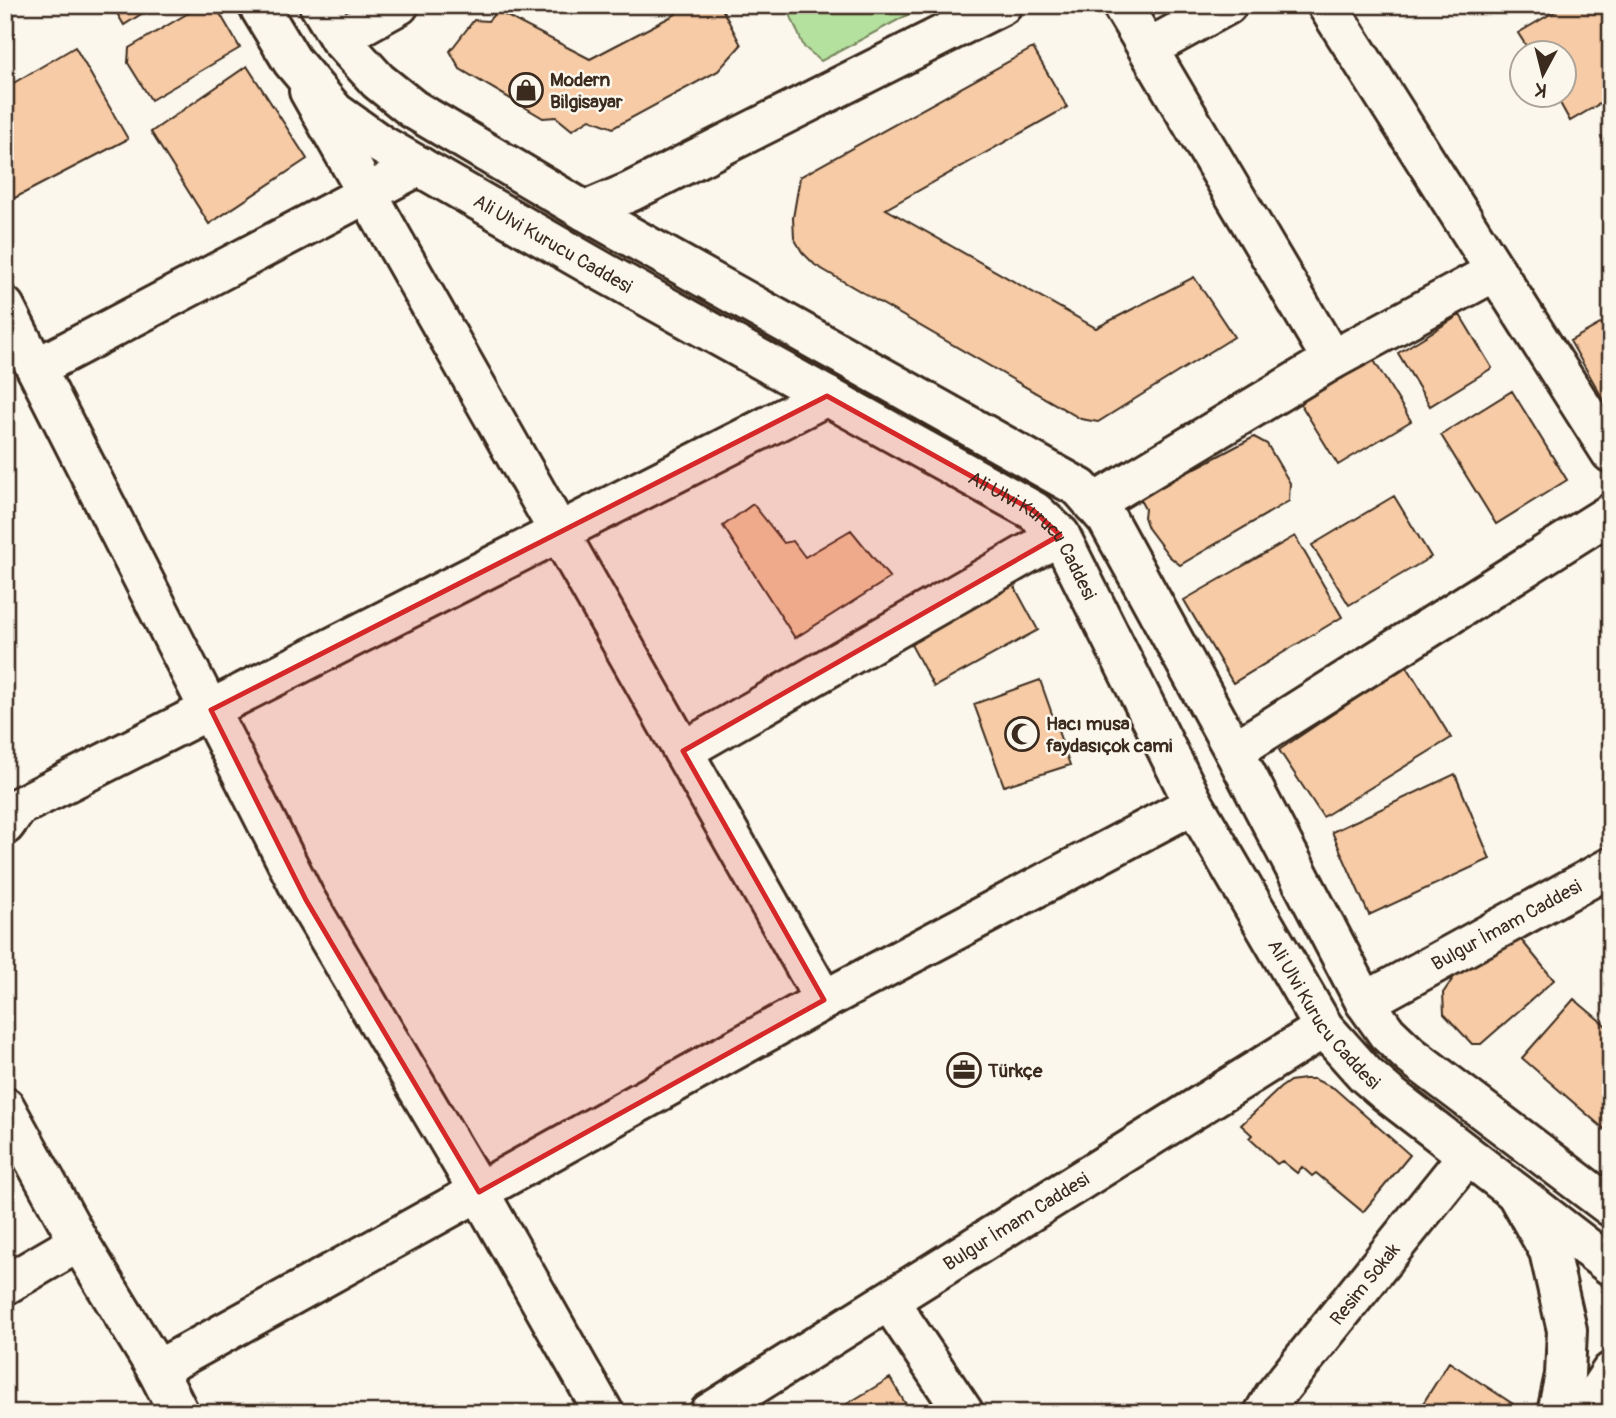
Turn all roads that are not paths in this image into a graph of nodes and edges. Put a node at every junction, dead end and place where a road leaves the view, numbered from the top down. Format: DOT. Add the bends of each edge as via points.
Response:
graph roads {
  1 [pos="258,5"];
  2 [pos="319,5"];
  3 [pos="399,5"];
  4 [pos="1002,5"];
  5 [pos="1122,5"];
  6 [pos="1227,5"];
  7 [pos="1327,5"];
  8 [pos="340,38"];
  9 [pos="1149,48"];
  10 [pos="292,61"];
  11 [pos="419,166"];
  12 [pos="367,194"];
  13 [pos="585,211"];
  14 [pos="1496,271"];
  15 [pos="5,307"];
  16 [pos="1332,360"];
  17 [pos="36,368"];
  18 [pos="827,396"];
  19 [pos="1611,453"];
  20 [pos="1093,504"];
  21 [pos="1611,513"];
  22 [pos="559,533"];
  23 [pos="1060,536"];
  24 [pos="211,710"];
  25 [pos="683,751"];
  26 [pos="1234,751"];
  27 [pos="1194,804"];
  28 [pos="5,825"];
  29 [pos="1611,867"];
  30 [pos="824,1000"];
  31 [pos="1365,1002"];
  32 [pos="1324,1028"];
  33 [pos="5,1107"];
  34 [pos="1467,1156"];
  35 [pos="1572,1176"];
  36 [pos="1611,1186"];
  37 [pos="479,1192"];
  38 [pos="1516,1192"];
  39 [pos="1611,1207"];
  40 [pos="79,1242"];
  41 [pos="1611,1266"];
  42 [pos="5,1285"];
  43 [pos="889,1301"];
  44 [pos="157,1370"];
  45 [pos="1611,1372"];
  46 [pos="179,1413"];
  47 [pos="604,1413"];
  48 [pos="709,1413"];
  49 [pos="964,1413"];
  50 [pos="1264,1413"];
  51 [pos="1557,1413"];
  52 [pos="1584,1413"];
  1 -- 10 [label="street, Ali Ulvi Kurucu Caddesi"];
  2 -- 8 [label="street, Ali Ulvi Kurucu Caddesi"];
  3 -- 8 [label="street"];
  4 -- 13 [label="street"];
  5 -- 9 [label="street"];
  6 -- 9 [label="street"];
  7 -- 14 [label="street"];
  8 -- 13 [label="street, Ali Ulvi Kurucu Caddesi" via="378,81 413,109"];
  9 -- 16 [label="street"];
  10 -- 11 [label="street, Ali Ulvi Kurucu Caddesi" via="335,112"];
  10 -- 12 [label="street"];
  11 -- 12 [label="street"];
  11 -- 18 [label="street, Ali Ulvi Kurucu Caddesi"];
  12 -- 17 [label="street"];
  12 -- 22 [label="street"];
  13 -- 20 [label="street, Ali Ulvi Kurucu Caddesi" via="1080,488"];
  14 -- 16 [label="street"];
  14 -- 19 [label="street"];
  15 -- 17 [label="street"];
  16 -- 20 [label="street"];
  17 -- 24 [label="street"];
  18 -- 22 [label="street"];
  18 -- 23 [label="street, Ali Ulvi Kurucu Caddesi" via="1034,512"];
  20 -- 26 [label="street, Ali Ulvi Kurucu Caddesi" via="1107,519"];
  21 -- 26 [label="street"];
  22 -- 24 [label="street"];
  22 -- 25 [label="street"];
  23 -- 25 [label="street"];
  23 -- 27 [label="street, Ali Ulvi Kurucu Caddesi"];
  24 -- 28 [label="street" via="18,807"];
  24 -- 37 [label="street" via="306,900"];
  25 -- 30 [label="street"];
  26 -- 31 [label="street, Ali Ulvi Kurucu Caddesi"];
  27 -- 30 [label="street"];
  27 -- 32 [label="street, Ali Ulvi Kurucu Caddesi"];
  29 -- 31 [label="street, Bulgur İmam Caddesi"];
  30 -- 37 [label="street"];
  31 -- 35 [label="street, Ali Ulvi Kurucu Caddesi" via="1410,1055"];
  32 -- 34 [label="street, Ali Ulvi Kurucu Caddesi" via="1366,1075"];
  32 -- 43 [label="street, Bulgur İmam Caddesi"];
  33 -- 40 [label="street"];
  34 -- 38 [label="street, Ali Ulvi Kurucu Caddesi"];
  34 -- 50 [label="street, Resim Sokak"];
  35 -- 36 [label="street"];
  35 -- 39 [label="street, Ali Ulvi Kurucu Caddesi"];
  37 -- 44 [label="street"];
  37 -- 47 [label="street"];
  38 -- 41 [label="street, Ali Ulvi Kurucu Caddesi"];
  38 -- 51 [label="street" via="1549,1251 1567,1330"];
  40 -- 42 [label="street"];
  40 -- 44 [label="street"];
  43 -- 48 [label="street, Bulgur İmam Caddesi"];
  43 -- 49 [label="street"];
  44 -- 46 [label="street"];
  45 -- 52 [label="street"];
}
